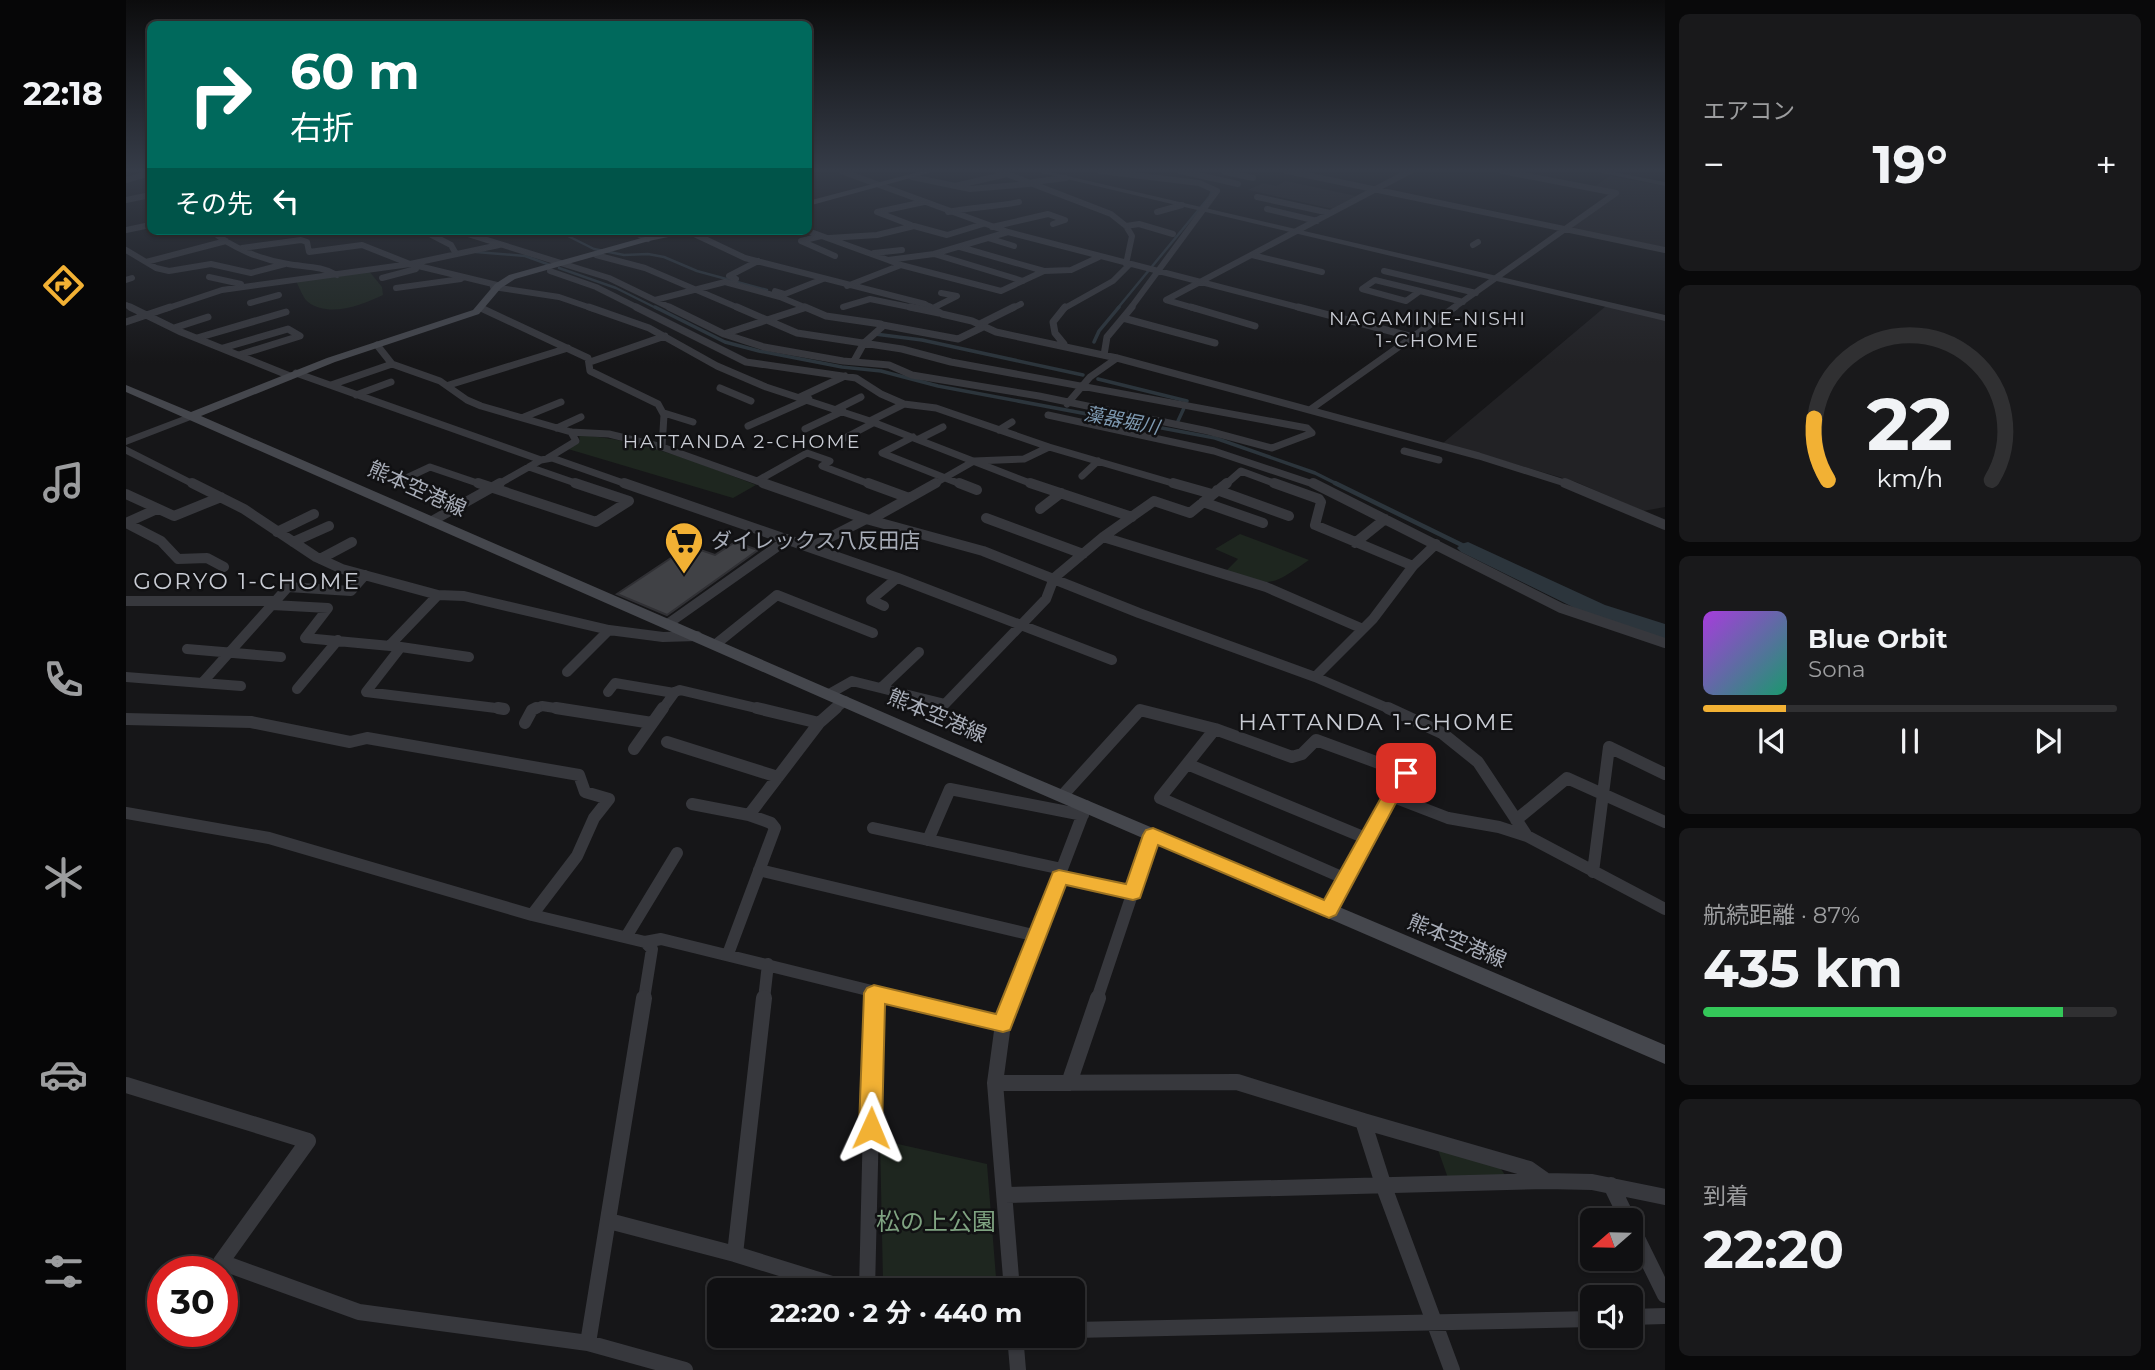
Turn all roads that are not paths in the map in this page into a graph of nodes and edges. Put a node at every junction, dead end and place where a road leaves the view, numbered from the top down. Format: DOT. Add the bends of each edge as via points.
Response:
graph roads {
  1 [pos="217,235"];
  2 [pos="432,235"];
  3 [pos="472,235"];
  4 [pos="639,235"];
  5 [pos="672,235"];
  6 [pos="699,235"];
  7 [pos="877,235"];
  8 [pos="998,235"];
  9 [pos="1019,235"];
  10 [pos="1131,235"];
  11 [pos="1185,235"];
  12 [pos="1290,235"];
  13 [pos="1308,235"];
  14 [pos="1557,235"];
  15 [pos="1593,235"];
  16 [pos="821,236"];
  17 [pos="829,238"];
  18 [pos="988,238"];
  19 [pos="648,240"];
  20 [pos="226,242"];
  21 [pos="504,244"];
  22 [pos="1014,246"];
  23 [pos="960,247"];
  24 [pos="242,248"];
  25 [pos="902,250"];
  26 [pos="1665,250"];
  27 [pos="128,253"];
  28 [pos="602,253"];
  29 [pos="871,253"];
  30 [pos="456,254"];
  31 [pos="934,254"];
  32 [pos="1252,255"];
  33 [pos="835,256"];
  34 [pos="1099,257"];
  35 [pos="430,258"];
  36 [pos="888,260"];
  37 [pos="758,261"];
  38 [pos="146,262"];
  39 [pos="285,264"];
  40 [pos="410,264"];
  41 [pos="565,264"];
  42 [pos="1127,264"];
  43 [pos="901,265"];
  44 [pos="425,267"];
  45 [pos="1157,269"];
  46 [pos="550,271"];
  47 [pos="1044,271"];
  48 [pos="1384,271"];
  49 [pos="1322,272"];
  50 [pos="337,275"];
  51 [pos="393,275"];
  52 [pos="209,277"];
  53 [pos="382,278"];
  54 [pos="468,278"];
  55 [pos="823,279"];
  56 [pos="1496,279"];
  57 [pos="272,281"];
  58 [pos="1023,281"];
  59 [pos="1202,281"];
  60 [pos="404,282"];
  61 [pos="248,285"];
  62 [pos="495,286"];
  63 [pos="847,286"];
  64 [pos="396,288"];
  65 [pos="694,289"];
  66 [pos="1421,291"];
  67 [pos="941,293"];
  68 [pos="1476,293"];
  69 [pos="279,295"];
  70 [pos="655,300"];
  71 [pos="1463,302"];
  72 [pos="250,303"];
  73 [pos="284,303"];
  74 [pos="1021,304"];
  75 [pos="126,305"];
  76 [pos="843,307"];
  77 [pos="481,308"];
  78 [pos="804,308"];
  79 [pos="933,308"];
  80 [pos="286,312"];
  81 [pos="942,314"];
  82 [pos="148,315"];
  83 [pos="208,317"];
  84 [pos="1123,318"];
  85 [pos="1665,318"];
  86 [pos="764,320"];
  87 [pos="126,322"];
  88 [pos="883,325"];
  89 [pos="981,326"];
  90 [pos="1255,326"];
  91 [pos="174,328"];
  92 [pos="724,334"];
  93 [pos="665,336"];
  94 [pos="1413,337"];
  95 [pos="197,338"];
  96 [pos="864,343"];
  97 [pos="1215,343"];
  98 [pos="1064,344"];
  99 [pos="377,345"];
  100 [pos="223,348"];
  101 [pos="568,348"];
  102 [pos="239,355"];
  103 [pos="1104,355"];
  104 [pos="1117,358"];
  105 [pos="854,361"];
  106 [pos="590,362"];
  107 [pos="391,364"];
  108 [pos="972,366"];
  109 [pos="293,374"];
  110 [pos="846,376"];
  111 [pos="391,382"];
  112 [pos="954,383"];
  113 [pos="331,385"];
  114 [pos="449,385"];
  115 [pos="1083,386"];
  116 [pos="766,387"];
  117 [pos="126,388"];
  118 [pos="720,388"];
  119 [pos="356,394"];
  120 [pos="741,397"];
  121 [pos="861,397"];
  122 [pos="805,398"];
  123 [pos="751,401"];
  124 [pos="561,402"];
  125 [pos="945,402"];
  126 [pos="904,404"];
  127 [pos="1067,404"];
  128 [pos="1189,405"];
  129 [pos="936,408"];
  130 [pos="1311,409"];
  131 [pos="840,410"];
  132 [pos="663,413"];
  133 [pos="1048,415"];
  134 [pos="191,416"];
  135 [pos="524,417"];
  136 [pos="581,417"];
  137 [pos="873,421"];
  138 [pos="693,422"];
  139 [pos="1012,422"];
  140 [pos="1177,425"];
  141 [pos="748,426"];
  142 [pos="943,426"];
  143 [pos="557,428"];
  144 [pos="805,429"];
  145 [pos="999,430"];
  146 [pos="571,432"];
  147 [pos="916,438"];
  148 [pos="841,439"];
  149 [pos="126,443"];
  150 [pos="662,447"];
  151 [pos="1049,447"];
  152 [pos="1451,448"];
  153 [pos="126,450"];
  154 [pos="1404,451"];
  155 [pos="545,459"];
  156 [pos="974,461"];
  157 [pos="1098,461"];
  158 [pos="529,467"];
  159 [pos="1082,475"];
  160 [pos="945,477"];
  161 [pos="400,481"];
  162 [pos="757,481"];
  163 [pos="495,487"];
  164 [pos="976,490"];
  165 [pos="1215,492"];
  166 [pos="1061,493"];
  167 [pos="126,495"];
  168 [pos="221,497"];
  169 [pos="909,498"];
  170 [pos="1203,502"];
  171 [pos="157,509"];
  172 [pos="1040,509"];
  173 [pos="314,514"];
  174 [pos="1289,516"];
  175 [pos="1132,517"];
  176 [pos="986,518"];
  177 [pos="868,519"];
  178 [pos="1385,519"];
  179 [pos="432,521"];
  180 [pos="126,523"];
  181 [pos="1263,523"];
  182 [pos="1665,524"];
  183 [pos="329,526"];
  184 [pos="276,532"];
  185 [pos="1103,537"];
  186 [pos="788,539"];
  187 [pos="293,542"];
  188 [pos="352,542"];
  189 [pos="1355,543"];
  190 [pos="1436,544"];
  191 [pos="811,547"];
  192 [pos="1083,554"];
  193 [pos="320,559"];
  194 [pos="1413,566"];
  195 [pos="224,567"];
  196 [pos="365,575"];
  197 [pos="897,578"];
  198 [pos="1054,578"];
  199 [pos="438,595"];
  200 [pos="126,601"];
  201 [pos="274,603"];
  202 [pos="884,606"];
  203 [pos="669,623"];
  204 [pos="1021,624"];
  205 [pos="1363,629"];
  206 [pos="609,630"];
  207 [pos="873,633"];
  208 [pos="698,636"];
  209 [pos="338,640"];
  210 [pos="1665,643"];
  211 [pos="716,644"];
  212 [pos="396,646"];
  213 [pos="187,649"];
  214 [pos="919,652"];
  215 [pos="229,653"];
  216 [pos="281,657"];
  217 [pos="469,657"];
  218 [pos="1112,660"];
  219 [pos="567,672"];
  220 [pos="126,677"];
  221 [pos="1315,677"];
  222 [pos="202,683"];
  223 [pos="241,686"];
  224 [pos="881,688"];
  225 [pos="298,689"];
  226 [pos="608,692"];
  227 [pos="674,692"];
  228 [pos="829,694"];
  229 [pos="845,701"];
  230 [pos="503,709"];
  231 [pos="126,719"];
  232 [pos="525,723"];
  233 [pos="652,723"];
  234 [pos="819,723"];
  235 [pos="1215,729"];
  236 [pos="667,742"];
  237 [pos="634,749"];
  238 [pos="1187,764"];
  239 [pos="1665,774"];
  240 [pos="778,777"];
  241 [pos="1603,794"];
  242 [pos="1062,796"];
  243 [pos="1391,796"];
  244 [pos="692,804"];
  245 [pos="1085,810"];
  246 [pos="126,813"];
  247 [pos="749,816"];
  248 [pos="1516,820"];
  249 [pos="1665,822"];
  250 [pos="873,828"];
  251 [pos="1153,835"];
  252 [pos="1527,836"];
  253 [pos="1367,839"];
  254 [pos="928,840"];
  255 [pos="677,853"];
  256 [pos="759,870"];
  257 [pos="1593,872"];
  258 [pos="1061,873"];
  259 [pos="1346,879"];
  260 [pos="1133,893"];
  261 [pos="1665,909"];
  262 [pos="1329,910"];
  263 [pos="532,915"];
  264 [pos="1037,936"];
  265 [pos="626,937"];
  266 [pos="645,942"];
  267 [pos="728,954"];
  268 [pos="768,964"];
  269 [pos="874,993"];
  270 [pos="1003,1024"];
  271 [pos="1665,1055"];
  272 [pos="995,1083"];
  273 [pos="1069,1083"];
  274 [pos="126,1085"];
  275 [pos="1363,1121"];
  276 [pos="1546,1181"];
  277 [pos="1611,1185"];
  278 [pos="1384,1187"];
  279 [pos="1005,1195"];
  280 [pos="1665,1197"];
  281 [pos="1622,1208"];
  282 [pos="609,1221"];
  283 [pos="1643,1250"];
  284 [pos="735,1254"];
  285 [pos="812,1278"];
  286 [pos="867,1278"];
  287 [pos="1011,1278"];
  288 [pos="1665,1295"];
  289 [pos="1643,1317"];
  290 [pos="1665,1317"];
  291 [pos="1580,1319"];
  292 [pos="1435,1323"];
  293 [pos="1085,1330"];
  294 [pos="588,1343"];
  295 [pos="1016,1348"];
  296 [pos="684,1370"];
  297 [pos="1018,1370"];
  298 [pos="1452,1370"];
  1 -- 20 [label="street"];
  2 -- 30 [label="street" via="451,245"];
  3 -- 21 [label="street"];
  4 -- 19 [label="street"];
  5 -- 19 [label="main road"];
  6 -- 37 [label="street"];
  7 -- 17 [label="street"];
  8 -- 18 [label="street"];
  9 -- 34 [label="street"];
  10 -- 42 [label="street"];
  11 -- 45 [label="street"];
  12 -- 32 [label="street"];
  13 -- 56 [label="street"];
  14 -- 56 [label="street"];
  15 -- 26 [label="street"];
  16 -- 17 [label="street"];
  16 -- 33 [label="street" via="801,241"];
  17 -- 29 [label="street"];
  18 -- 22 [label="street"];
  18 -- 23 [label="street"];
  19 -- 28 [label="main road"];
  20 -- 24 [label="street"];
  20 -- 38 [label="street"];
  21 -- 30 [label="street"];
  21 -- 41 [label="street"];
  23 -- 31 [label="street"];
  23 -- 47 [label="street"];
  24 -- 39 [label="street"];
  24 -- 40 [label="street" via="302,240 309,252 362,245"];
  25 -- 29 [label="street"];
  27 -- 38 [label="street"];
  28 -- 41 [label="main road"];
  28 -- 65 [label="street"];
  29 -- 36 [label="street"];
  30 -- 35 [label="street"];
  31 -- 36 [label="street"];
  31 -- 58 [label="street"];
  32 -- 49 [label="street"];
  32 -- 59 [label="street"];
  34 -- 42 [label="street"];
  34 -- 47 [label="street" via="1070,270"];
  35 -- 40 [label="street"];
  35 -- 44 [label="street"];
  36 -- 43 [label="street"];
  37 -- 55 [label="street"];
  37 -- 55 [label="street" via="729,276 785,294"];
  38 -- 39 [label="street" via="169,271 211,264 251,273"];
  39 -- 50 [label="street" via="326,268"];
  40 -- 44 [label="street"];
  40 -- 50 [label="street"];
  41 -- 62 [label="main road"];
  41 -- 70 [label="street"];
  42 -- 45 [label="street"];
  42 -- 98 [label="street" via="1114,281 1074,300 1055,317 1055,333"];
  43 -- 58 [label="street" via="1000,291"];
  43 -- 63 [label="street"];
  44 -- 51 [label="street"];
  44 -- 54 [label="street"];
  45 -- 59 [label="street"];
  45 -- 84 [label="street"];
  46 -- 110 [label="street" via="596,287 746,362"];
  47 -- 58 [label="street"];
  48 -- 68 [label="street"];
  50 -- 57 [label="street"];
  51 -- 53 [label="street"];
  51 -- 60 [label="street"];
  52 -- 61 [label="street"];
  54 -- 62 [label="street"];
  54 -- 64 [label="street"];
  55 -- 63 [label="street"];
  56 -- 68 [label="street"];
  56 -- 85 [label="street"];
  57 -- 61 [label="street"];
  57 -- 69 [label="street"];
  59 -- 90 [label="street" via="1166,300"];
  59 -- 94 [label="street"];
  61 -- 82 [label="street"];
  62 -- 77 [label="main road"];
  62 -- 93 [label="street" via="559,297"];
  63 -- 79 [label="street"];
  65 -- 70 [label="street"];
  65 -- 78 [label="street" via="729,282"];
  65 -- 86 [label="street"];
  66 -- 66 [label="street" via="1375,280 1362,289 1406,300"];
  66 -- 71 [label="street"];
  67 -- 79 [label="street" via="957,296"];
  68 -- 71 [label="street"];
  69 -- 72 [label="street"];
  69 -- 73 [label="street"];
  70 -- 92 [label="street"];
  71 -- 94 [label="street"];
  74 -- 89 [label="street"];
  75 -- 82 [label="street"];
  76 -- 81 [label="street" via="870,299"];
  77 -- 99 [label="main road"];
  77 -- 101 [label="street"];
  78 -- 86 [label="street"];
  78 -- 88 [label="street"];
  79 -- 81 [label="street"];
  80 -- 95 [label="street"];
  81 -- 89 [label="street"];
  82 -- 87 [label="street"];
  82 -- 91 [label="street"];
  83 -- 91 [label="street"];
  84 -- 97 [label="street"];
  84 -- 103 [label="street" via="1110,330 1103,344"];
  86 -- 92 [label="street"];
  86 -- 96 [label="street" via="797,333"];
  88 -- 89 [label="street" via="958,339"];
  88 -- 96 [label="street"];
  89 -- 98 [label="street"];
  91 -- 95 [label="street"];
  92 -- 105 [label="street" via="764,347"];
  93 -- 106 [label="street"];
  93 -- 116 [label="street"];
  94 -- 130 [label="street"];
  95 -- 100 [label="street"];
  96 -- 105 [label="street"];
  96 -- 108 [label="street"];
  98 -- 103 [label="street"];
  99 -- 107 [label="street"];
  99 -- 109 [label="main road"];
  100 -- 102 [label="street"];
  100 -- 102 [label="street" via="288,329 300,336"];
  101 -- 106 [label="street"];
  101 -- 114 [label="street"];
  102 -- 109 [label="street"];
  103 -- 104 [label="street"];
  104 -- 115 [label="street"];
  104 -- 130 [label="street"];
  105 -- 112 [label="street" via="894,366 912,375"];
  106 -- 132 [label="street" via="590,371 654,401"];
  107 -- 113 [label="street"];
  107 -- 114 [label="street"];
  108 -- 112 [label="street"];
  108 -- 115 [label="street"];
  109 -- 113 [label="street"];
  109 -- 134 [label="main road"];
  110 -- 122 [label="street"];
  110 -- 126 [label="street"];
  111 -- 119 [label="street"];
  112 -- 127 [label="street"];
  113 -- 119 [label="street"];
  114 -- 135 [label="street" via="470,401"];
  115 -- 127 [label="street"];
  115 -- 128 [label="street"];
  116 -- 120 [label="street"];
  116 -- 122 [label="street"];
  117 -- 134 [label="main road, 熊本空港線"];
  118 -- 120 [label="street"];
  119 -- 155 [label="street"];
  120 -- 123 [label="street"];
  121 -- 131 [label="street"];
  122 -- 131 [label="street"];
  122 -- 141 [label="street"];
  124 -- 135 [label="street"];
  125 -- 129 [label="street"];
  126 -- 129 [label="street"];
  126 -- 137 [label="street"];
  127 -- 140 [label="street"];
  128 -- 140 [label="street"];
  128 -- 140 [label="street" via="1307,428 1312,433 1283,439 1272,448"];
  129 -- 145 [label="street"];
  130 -- 152 [label="street"];
  131 -- 137 [label="street"];
  131 -- 144 [label="street"];
  132 -- 138 [label="street"];
  132 -- 150 [label="street"];
  133 -- 178 [label="street" via="1192,444 1272,468"];
  134 -- 149 [label="street"];
  134 -- 179 [label="main road, 熊本空港線"];
  135 -- 143 [label="street"];
  136 -- 143 [label="street"];
  137 -- 147 [label="street"];
  137 -- 148 [label="street"];
  139 -- 145 [label="street"];
  142 -- 147 [label="street"];
  143 -- 146 [label="street"];
  145 -- 151 [label="street"];
  146 -- 150 [label="street"];
  146 -- 155 [label="street" via="576,441"];
  147 -- 156 [label="street"];
  147 -- 160 [label="street" via="882,453"];
  150 -- 162 [label="street"];
  151 -- 156 [label="street" via="1024,459"];
  151 -- 157 [label="street"];
  152 -- 154 [label="street" via="1437,462"];
  152 -- 182 [label="street" via="1572,485"];
  153 -- 168 [label="street"];
  155 -- 158 [label="street"];
  155 -- 186 [label="street"];
  156 -- 160 [label="street"];
  156 -- 166 [label="street"];
  157 -- 159 [label="street"];
  157 -- 165 [label="street"];
  158 -- 163 [label="street"];
  158 -- 163 [label="street" via="629,502 596,522"];
  160 -- 164 [label="street"];
  160 -- 169 [label="street"];
  161 -- 163 [label="street" via="430,467"];
  162 -- 169 [label="street" via="807,453 830,461 822,466"];
  162 -- 177 [label="street"];
  163 -- 179 [label="street"];
  165 -- 170 [label="street"];
  165 -- 174 [label="street"];
  165 -- 189 [label="street" via="1241,471 1319,499 1315,524"];
  166 -- 172 [label="street"];
  166 -- 175 [label="street"];
  167 -- 171 [label="street"];
  168 -- 171 [label="street" via="176,516"];
  168 -- 184 [label="street"];
  169 -- 177 [label="street"];
  170 -- 175 [label="street" via="1190,513 1154,501"];
  170 -- 181 [label="street"];
  171 -- 180 [label="street"];
  173 -- 184 [label="street"];
  175 -- 185 [label="street"];
  176 -- 192 [label="street"];
  177 -- 191 [label="street"];
  177 -- 198 [label="street" via="983,551"];
  178 -- 189 [label="street"];
  178 -- 190 [label="street"];
  179 -- 203 [label="main road, 熊本空港線"];
  180 -- 195 [label="street" via="166,545 177,559 207,558"];
  183 -- 187 [label="street"];
  184 -- 187 [label="street"];
  185 -- 192 [label="street"];
  185 -- 205 [label="street" via="1266,587"];
  186 -- 191 [label="street"];
  186 -- 203 [label="street"];
  187 -- 193 [label="street"];
  188 -- 193 [label="street"];
  189 -- 194 [label="street"];
  190 -- 194 [label="street"];
  190 -- 210 [label="street" via="1561,608"];
  191 -- 197 [label="street"];
  192 -- 198 [label="street"];
  193 -- 196 [label="street"];
  194 -- 205 [label="street"];
  196 -- 199 [label="street"];
  196 -- 201 [label="street" via="352,590 288,587"];
  197 -- 202 [label="street" via="871,600"];
  197 -- 204 [label="street"];
  198 -- 204 [label="street" via="1046,599"];
  198 -- 221 [label="street"];
  199 -- 206 [label="street" via="471,598"];
  199 -- 212 [label="street"];
  200 -- 201 [label="street"];
  201 -- 209 [label="street" via="328,608 304,638"];
  201 -- 215 [label="street"];
  203 -- 208 [label="main road, 熊本空港線"];
  204 -- 218 [label="street"];
  204 -- 224 [label="street" via="945,704"];
  205 -- 221 [label="street"];
  206 -- 208 [label="street" via="663,638"];
  206 -- 219 [label="street"];
  207 -- 211 [label="street" via="778,596"];
  208 -- 211 [label="main road, 熊本空港線"];
  209 -- 212 [label="street"];
  209 -- 225 [label="street"];
  211 -- 228 [label="main road, 熊本空港線"];
  212 -- 217 [label="street"];
  212 -- 230 [label="street" via="366,692"];
  213 -- 215 [label="street"];
  214 -- 224 [label="street"];
  215 -- 216 [label="street"];
  215 -- 222 [label="street"];
  220 -- 222 [label="street"];
  221 -- 248 [label="street" via="1442,733 1478,762"];
  222 -- 223 [label="street"];
  224 -- 228 [label="street" via="851,681"];
  226 -- 227 [label="street" via="616,683"];
  227 -- 233 [label="street"];
  227 -- 234 [label="street" via="687,690"];
  228 -- 229 [label="main road, 熊本空港線"];
  229 -- 234 [label="street"];
  229 -- 242 [label="main road, 熊本空港線"];
  231 -- 263 [label="street" via="251,722 350,742 367,738 579,775 585,792 609,799 594,818 577,856"];
  232 -- 233 [label="street" via="534,709 544,706"];
  233 -- 237 [label="street"];
  234 -- 240 [label="street"];
  235 -- 238 [label="street"];
  235 -- 242 [label="street" via="1140,710"];
  235 -- 243 [label="street" via="1292,757 1316,740 1406,773"];
  236 -- 240 [label="street"];
  238 -- 253 [label="street"];
  238 -- 259 [label="street" via="1160,798"];
  239 -- 241 [label="street" via="1609,747"];
  240 -- 247 [label="street"];
  241 -- 248 [label="street" via="1567,778"];
  241 -- 249 [label="street"];
  241 -- 257 [label="street"];
  242 -- 245 [label="main road, 熊本空港線"];
  243 -- 252 [label="street" via="1448,818"];
  243 -- 253 [label="street"];
  244 -- 247 [label="street"];
  245 -- 251 [label="main road, 熊本空港線"];
  245 -- 254 [label="street" via="950,789"];
  245 -- 258 [label="street"];
  246 -- 263 [label="street" via="269,838"];
  247 -- 256 [label="street" via="771,822 775,828"];
  248 -- 252 [label="street"];
  250 -- 254 [label="street"];
  251 -- 260 [label="street"];
  251 -- 262 [label="main road, 熊本空港線"];
  252 -- 257 [label="street"];
  253 -- 259 [label="street"];
  254 -- 258 [label="street"];
  255 -- 265 [label="street"];
  256 -- 264 [label="street"];
  256 -- 267 [label="street"];
  257 -- 261 [label="street"];
  258 -- 260 [label="street"];
  258 -- 264 [label="street"];
  259 -- 262 [label="street"];
  260 -- 273 [label="street"];
  262 -- 271 [label="main road, 熊本空港線"];
  263 -- 265 [label="street"];
  264 -- 270 [label="street"];
  265 -- 266 [label="street"];
  266 -- 267 [label="street" via="661,939"];
  266 -- 282 [label="street" via="652,949"];
  267 -- 268 [label="street"];
  268 -- 269 [label="street"];
  268 -- 284 [label="street"];
  269 -- 270 [label="street"];
  269 -- 286 [label="street"];
  270 -- 272 [label="street"];
  272 -- 273 [label="street"];
  272 -- 279 [label="street"];
  273 -- 275 [label="street" via="1237,1082"];
  274 -- 294 [label="street" via="308,1141 221,1262 359,1312"];
  275 -- 276 [label="street" via="1529,1169"];
  275 -- 278 [label="street"];
  276 -- 277 [label="street"];
  276 -- 278 [label="street"];
  277 -- 280 [label="street"];
  277 -- 281 [label="street"];
  278 -- 279 [label="street"];
  278 -- 292 [label="street"];
  279 -- 287 [label="street"];
  282 -- 284 [label="street"];
  282 -- 294 [label="street"];
  283 -- 288 [label="street"];
  284 -- 285 [label="street"];
  289 -- 290 [label="street"];
  291 -- 292 [label="street"];
  292 -- 293 [label="street"];
  292 -- 298 [label="street"];
  294 -- 296 [label="street"];
  295 -- 297 [label="street"];
}
